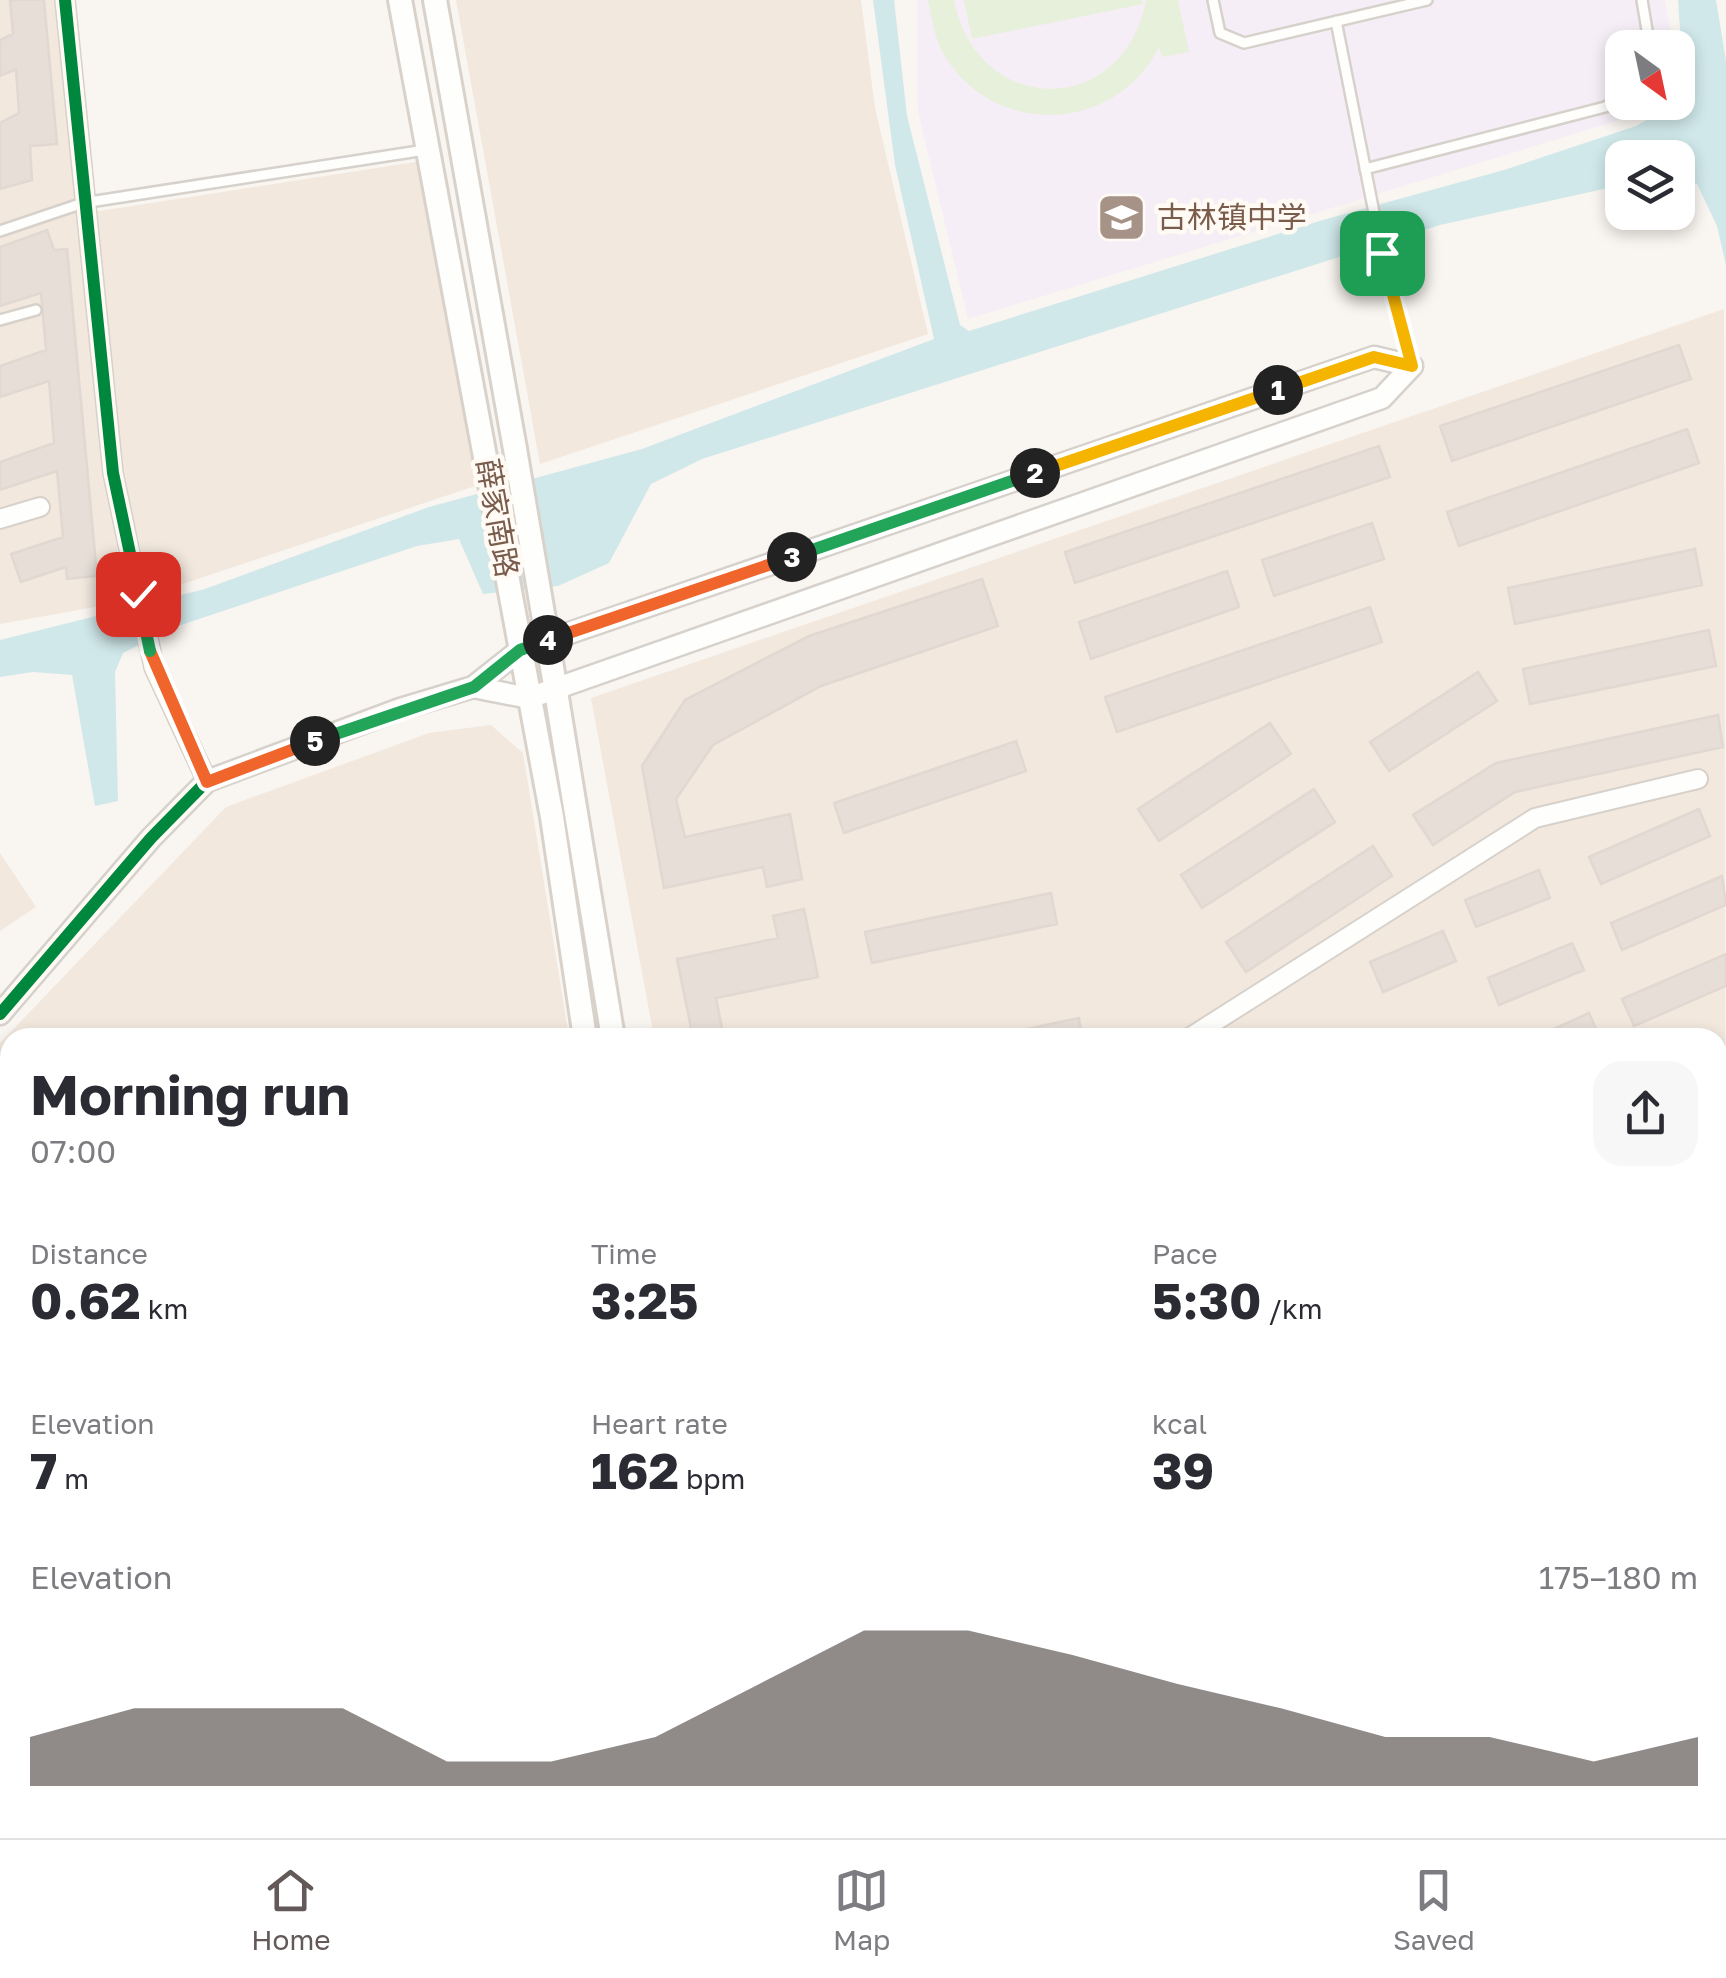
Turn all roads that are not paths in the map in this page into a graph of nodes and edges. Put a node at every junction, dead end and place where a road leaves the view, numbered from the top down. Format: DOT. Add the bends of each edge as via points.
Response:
graph roads {
  1 [pos="64,0"];
  2 [pos="400,0"];
  3 [pos="435,0"];
  4 [pos="1213,0"];
  5 [pos="1427,0"];
  6 [pos="1642,0"];
  7 [pos="1336,21"];
  8 [pos="1647,30"];
  9 [pos="1605,107"];
  10 [pos="428,149"];
  11 [pos="1365,169"];
  12 [pos="83,204"];
  13 [pos="0,231"];
  14 [pos="36,310"];
  15 [pos="0,320"];
  16 [pos="1412,366"];
  17 [pos="40,507"];
  18 [pos="0,519"];
  19 [pos="520,650"];
  20 [pos="474,687"];
  21 [pos="556,689"];
  22 [pos="530,698"];
  23 [pos="1698,779"];
  24 [pos="207,782"];
  25 [pos="0,1014"];
  26 [pos="583,1028"];
  27 [pos="611,1028"];
  28 [pos="1205,1028"];
  1 -- 12 [label="street"];
  2 -- 10 [label="main road, 薛家南路"];
  3 -- 21 [label="main road, 薛家南路, bridge"];
  4 -- 7 [label="lane" via="1220,32 1244,43"];
  5 -- 7 [label="lane"];
  6 -- 8 [label="lane"];
  7 -- 11 [label="lane"];
  9 -- 11 [label="lane"];
  10 -- 12 [label="lane"];
  10 -- 19 [label="main road, 薛家南路"];
  11 -- 16 [label="lane"];
  12 -- 13 [label="lane"];
  12 -- 24 [label="street" via="113,474 138,594 154,667"];
  14 -- 15 [label="lane"];
  16 -- 19 [label="street" via="1374,357"];
  16 -- 21 [label="street" via="1382,398"];
  17 -- 18 [label="street"];
  19 -- 20 [label="street"];
  19 -- 22 [label="main road, 薛家南路"];
  20 -- 22 [label="street"];
  20 -- 24 [label="street"];
  21 -- 22 [label="street"];
  21 -- 27 [label="main road, 薛家南路"];
  22 -- 26 [label="main road, 薛家南路"];
  23 -- 28 [label="street" via="1535,818"];
  24 -- 25 [label="street"];
}
